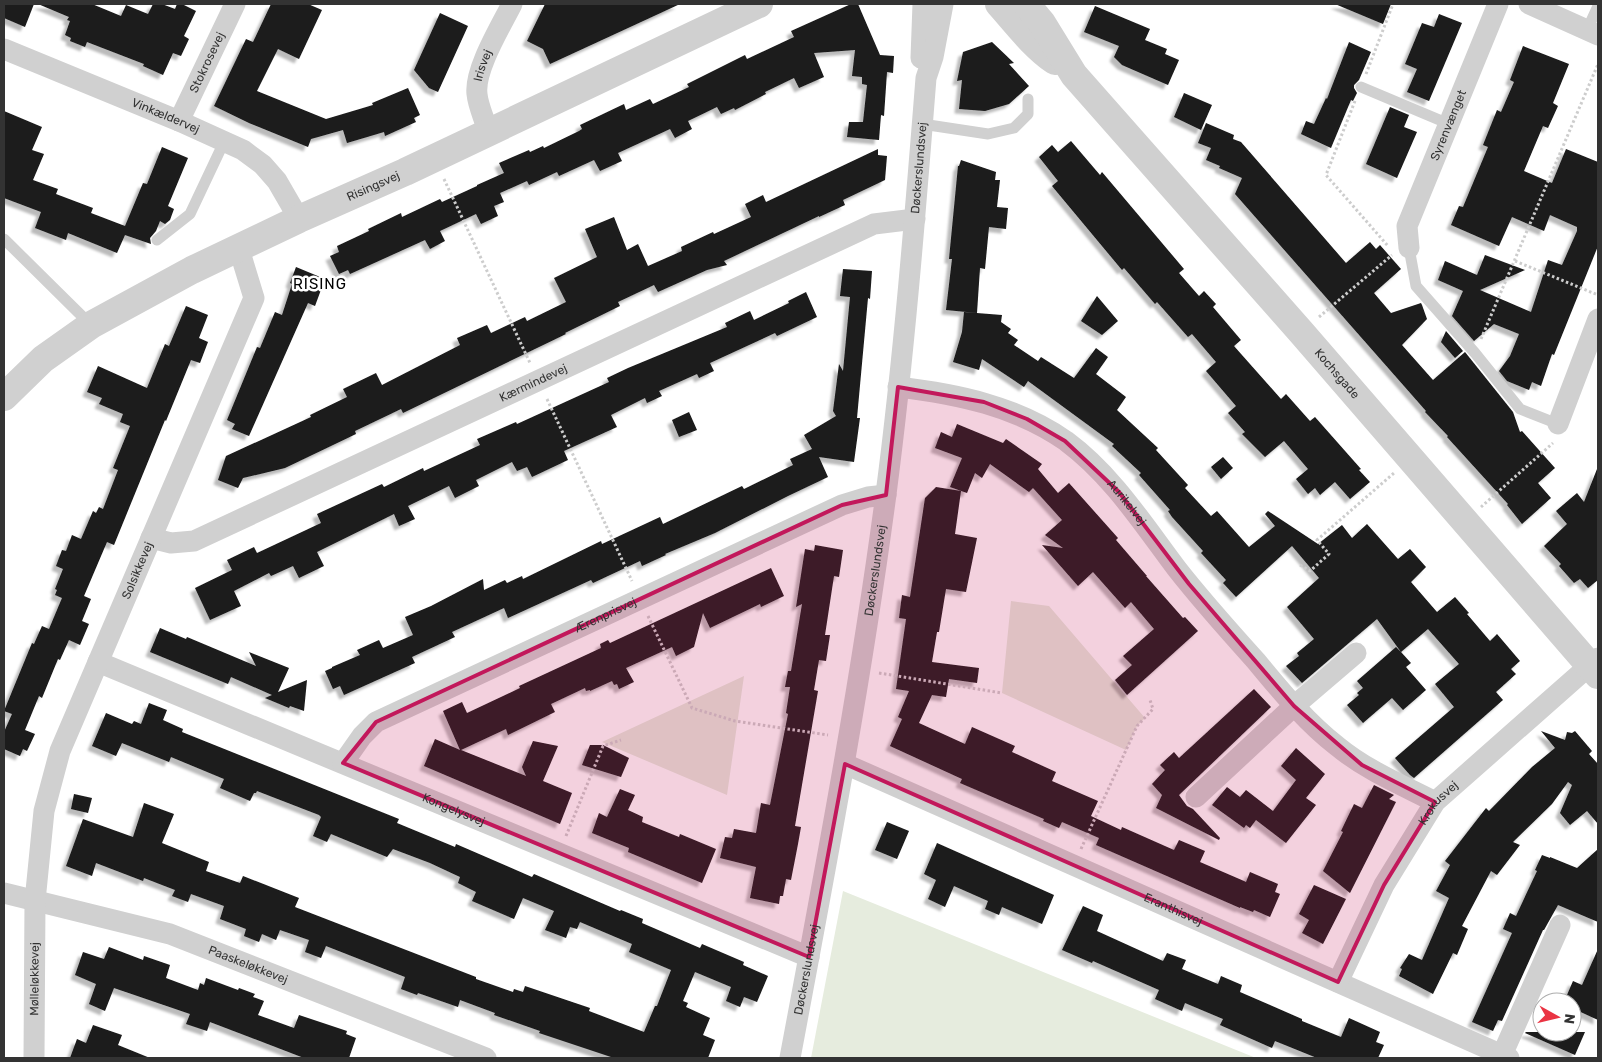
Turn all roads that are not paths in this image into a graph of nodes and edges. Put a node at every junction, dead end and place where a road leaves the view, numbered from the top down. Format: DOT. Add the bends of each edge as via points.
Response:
graph roads {
  1 [pos="235,4"];
  2 [pos="512,4"];
  3 [pos="759,4"];
  4 [pos="923,4"];
  5 [pos="943,4"];
  6 [pos="999,4"];
  7 [pos="1026,4"];
  8 [pos="1498,4"];
  9 [pos="1529,4"];
  10 [pos="1598,6"];
  11 [pos="1593,33"];
  12 [pos="4,49"];
  13 [pos="1074,75"];
  14 [pos="926,78"];
  15 [pos="1361,87"];
  16 [pos="1028,99"];
  17 [pos="179,121"];
  18 [pos="922,124"];
  19 [pos="1449,124"];
  20 [pos="488,132"];
  21 [pos="224,142"];
  22 [pos="299,219"];
  23 [pos="915,219"];
  24 [pos="4,239"];
  25 [pos="157,240"];
  26 [pos="239,248"];
  27 [pos="1402,251"];
  28 [pos="1598,319"];
  29 [pos="91,325"];
  30 [pos="898,387"];
  31 [pos="4,397"];
  32 [pos="1558,424"];
  33 [pos="886,495"];
  34 [pos="150,538"];
  35 [pos="1356,653"];
  36 [pos="98,662"];
  37 [pos="1595,666"];
  38 [pos="1294,706"];
  39 [pos="343,762"];
  40 [pos="845,764"];
  41 [pos="1196,797"];
  42 [pos="1435,802"];
  43 [pos="4,893"];
  44 [pos="35,900"];
  45 [pos="1560,925"];
  46 [pos="809,957"];
  47 [pos="1338,982"];
  48 [pos="1505,1057"];
  49 [pos="34,1058"];
  50 [pos="486,1058"];
  51 [pos="790,1058"];
  1 -- 17 [label="street, Stokrosevej"];
  2 -- 20 [label="street, Irisvej" via="477,81 477,95"];
  3 -- 20 [label="street, Risingsvej"];
  4 -- 14 [label="street, Døckerslundsvej" via="921,57"];
  5 -- 14 [label="street, Døckerslundsvej"];
  6 -- 13 [label="street, Kochsgade" via="1047,56"];
  7 -- 13 [label="street, Kochsgade"];
  8 -- 19 [label="street, Syrenvænget"];
  9 -- 11 [label="street"];
  10 -- 11 [label="lane"];
  12 -- 17 [label="street, Vinkældervej"];
  13 -- 37 [label="street, Kochsgade" via="1464,522"];
  14 -- 18 [label="street, Døckerslundsvej"];
  15 -- 19 [label="lane"];
  16 -- 18 [label="lane" via="1028,114 1014,128 988,134"];
  17 -- 21 [label="street, Vinkældervej"];
  18 -- 23 [label="street, Døckerslundsvej"];
  19 -- 27 [label="street, Syrenvænget" via="1407,226"];
  20 -- 22 [label="street, Risingsvej"];
  21 -- 22 [label="street, Vinkældervej" via="243,150 263,165 277,181"];
  21 -- 25 [label="lane" via="190,214"];
  22 -- 26 [label="street, Risingsvej"];
  23 -- 30 [label="street, Døckerslundsvej"];
  23 -- 34 [label="street, Kærmindevej" via="874,224 194,541 171,543"];
  24 -- 29 [label="lane"];
  26 -- 29 [label="street, Risingsvej"];
  26 -- 34 [label="street, Solsikkevej" via="254,298"];
  27 -- 32 [label="lane" via="1416,286 1520,409"];
  28 -- 32 [label="street"];
  29 -- 31 [label="street, Risingsvej" via="43,359"];
  30 -- 33 [label="street, Døckerslundsvej"];
  30 -- 38 [label="street, Aurikelvej" via="942,392 984,402 1027,419 1065,441 1093,464 1119,492 1189,584"];
  33 -- 39 [label="street, Ærenprisvej" via="842,504 376,722"];
  33 -- 40 [label="street, Døckerslundsvej"];
  34 -- 36 [label="street, Solsikkevej"];
  35 -- 38 [label="street"];
  36 -- 39 [label="street, Kongelysvej"];
  36 -- 44 [label="street, Solsikkevej" via="60,751 44,811"];
  37 -- 42 [label="street, Krokusvej"];
  38 -- 41 [label="street"];
  38 -- 42 [label="street, Aurikelvej" via="1335,746 1362,765"];
  39 -- 46 [label="street, Kongelysvej"];
  40 -- 46 [label="street, Døckerslundsvej"];
  40 -- 47 [label="street, Eranthisvej"];
  42 -- 47 [label="street, Krokusvej" via="1384,885"];
  43 -- 44 [label="street, Paaskeløkkevej"];
  44 -- 49 [label="street, Mølleløkkevej"];
  44 -- 50 [label="street, Paaskeløkkevej" via="170,934"];
  45 -- 48 [label="street, Eranthisvej"];
  46 -- 51 [label="street, Døckerslundsvej"];
  47 -- 48 [label="street, Eranthisvej"];
}
